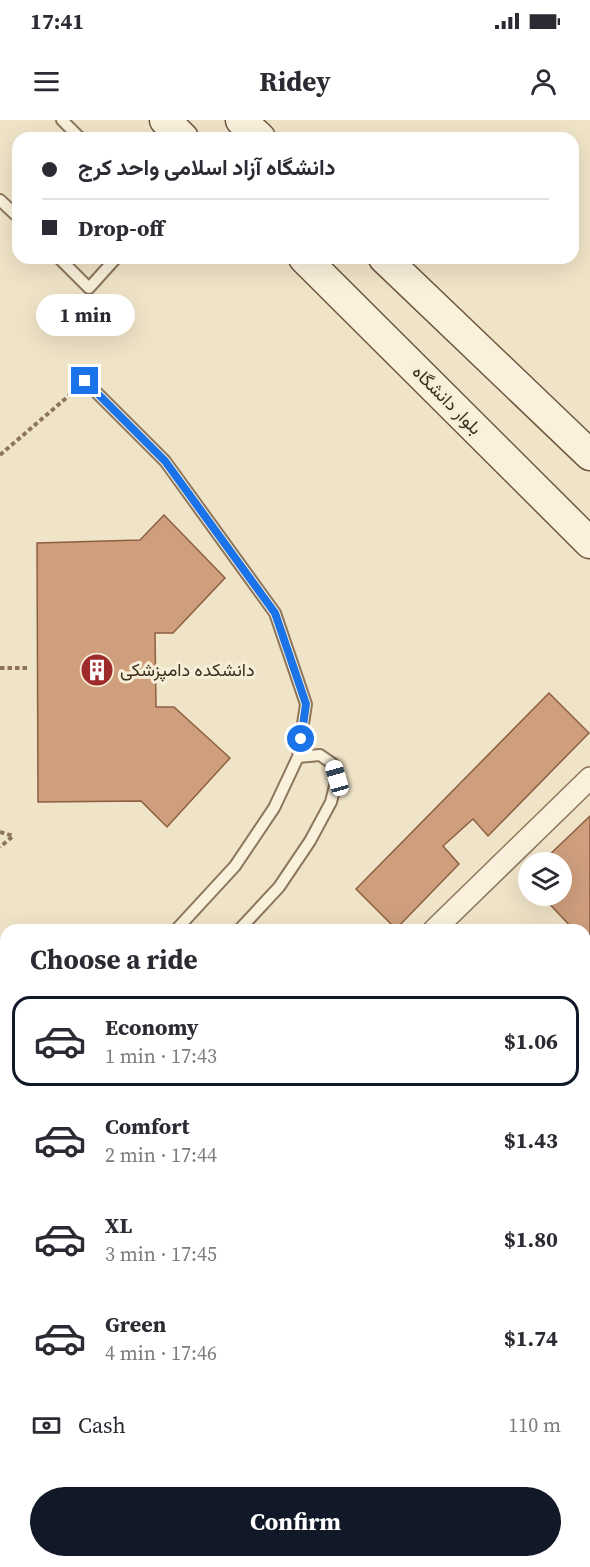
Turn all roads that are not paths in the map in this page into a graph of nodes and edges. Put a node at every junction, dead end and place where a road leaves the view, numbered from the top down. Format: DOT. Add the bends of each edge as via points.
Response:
graph roads {
  1 [pos="62,120"];
  2 [pos="165,120"];
  3 [pos="242,120"];
  4 [pos="74,132"];
  5 [pos="177,132"];
  6 [pos="254,132"];
  7 [pos="0,200"];
  8 [pos="12,212"];
  9 [pos="65,264"];
  10 [pos="110,264"];
  11 [pos="310,264"];
  12 [pos="390,264"];
  13 [pos="85,381"];
  14 [pos="590,456"];
  15 [pos="590,543"];
  16 [pos="298,756"];
  17 [pos="590,777"];
  18 [pos="182,924"];
  19 [pos="245,924"];
  20 [pos="440,924"];
  1 -- 4 [label="lane"];
  2 -- 5 [label="street"];
  3 -- 6 [label="street"];
  7 -- 8 [label="lane"];
  9 -- 10 [label="lane" via="88,288"];
  11 -- 15 [label="street, بلوار دانشگاه"];
  12 -- 14 [label="street"];
  13 -- 16 [label="lane" via="165,461 275,613 306,704"];
  16 -- 18 [label="lane" via="274,808 235,866"];
  16 -- 19 [label="lane" via="320,755 333,764 337,778 331,802 279,887"];
  17 -- 20 [label="street"];
}
